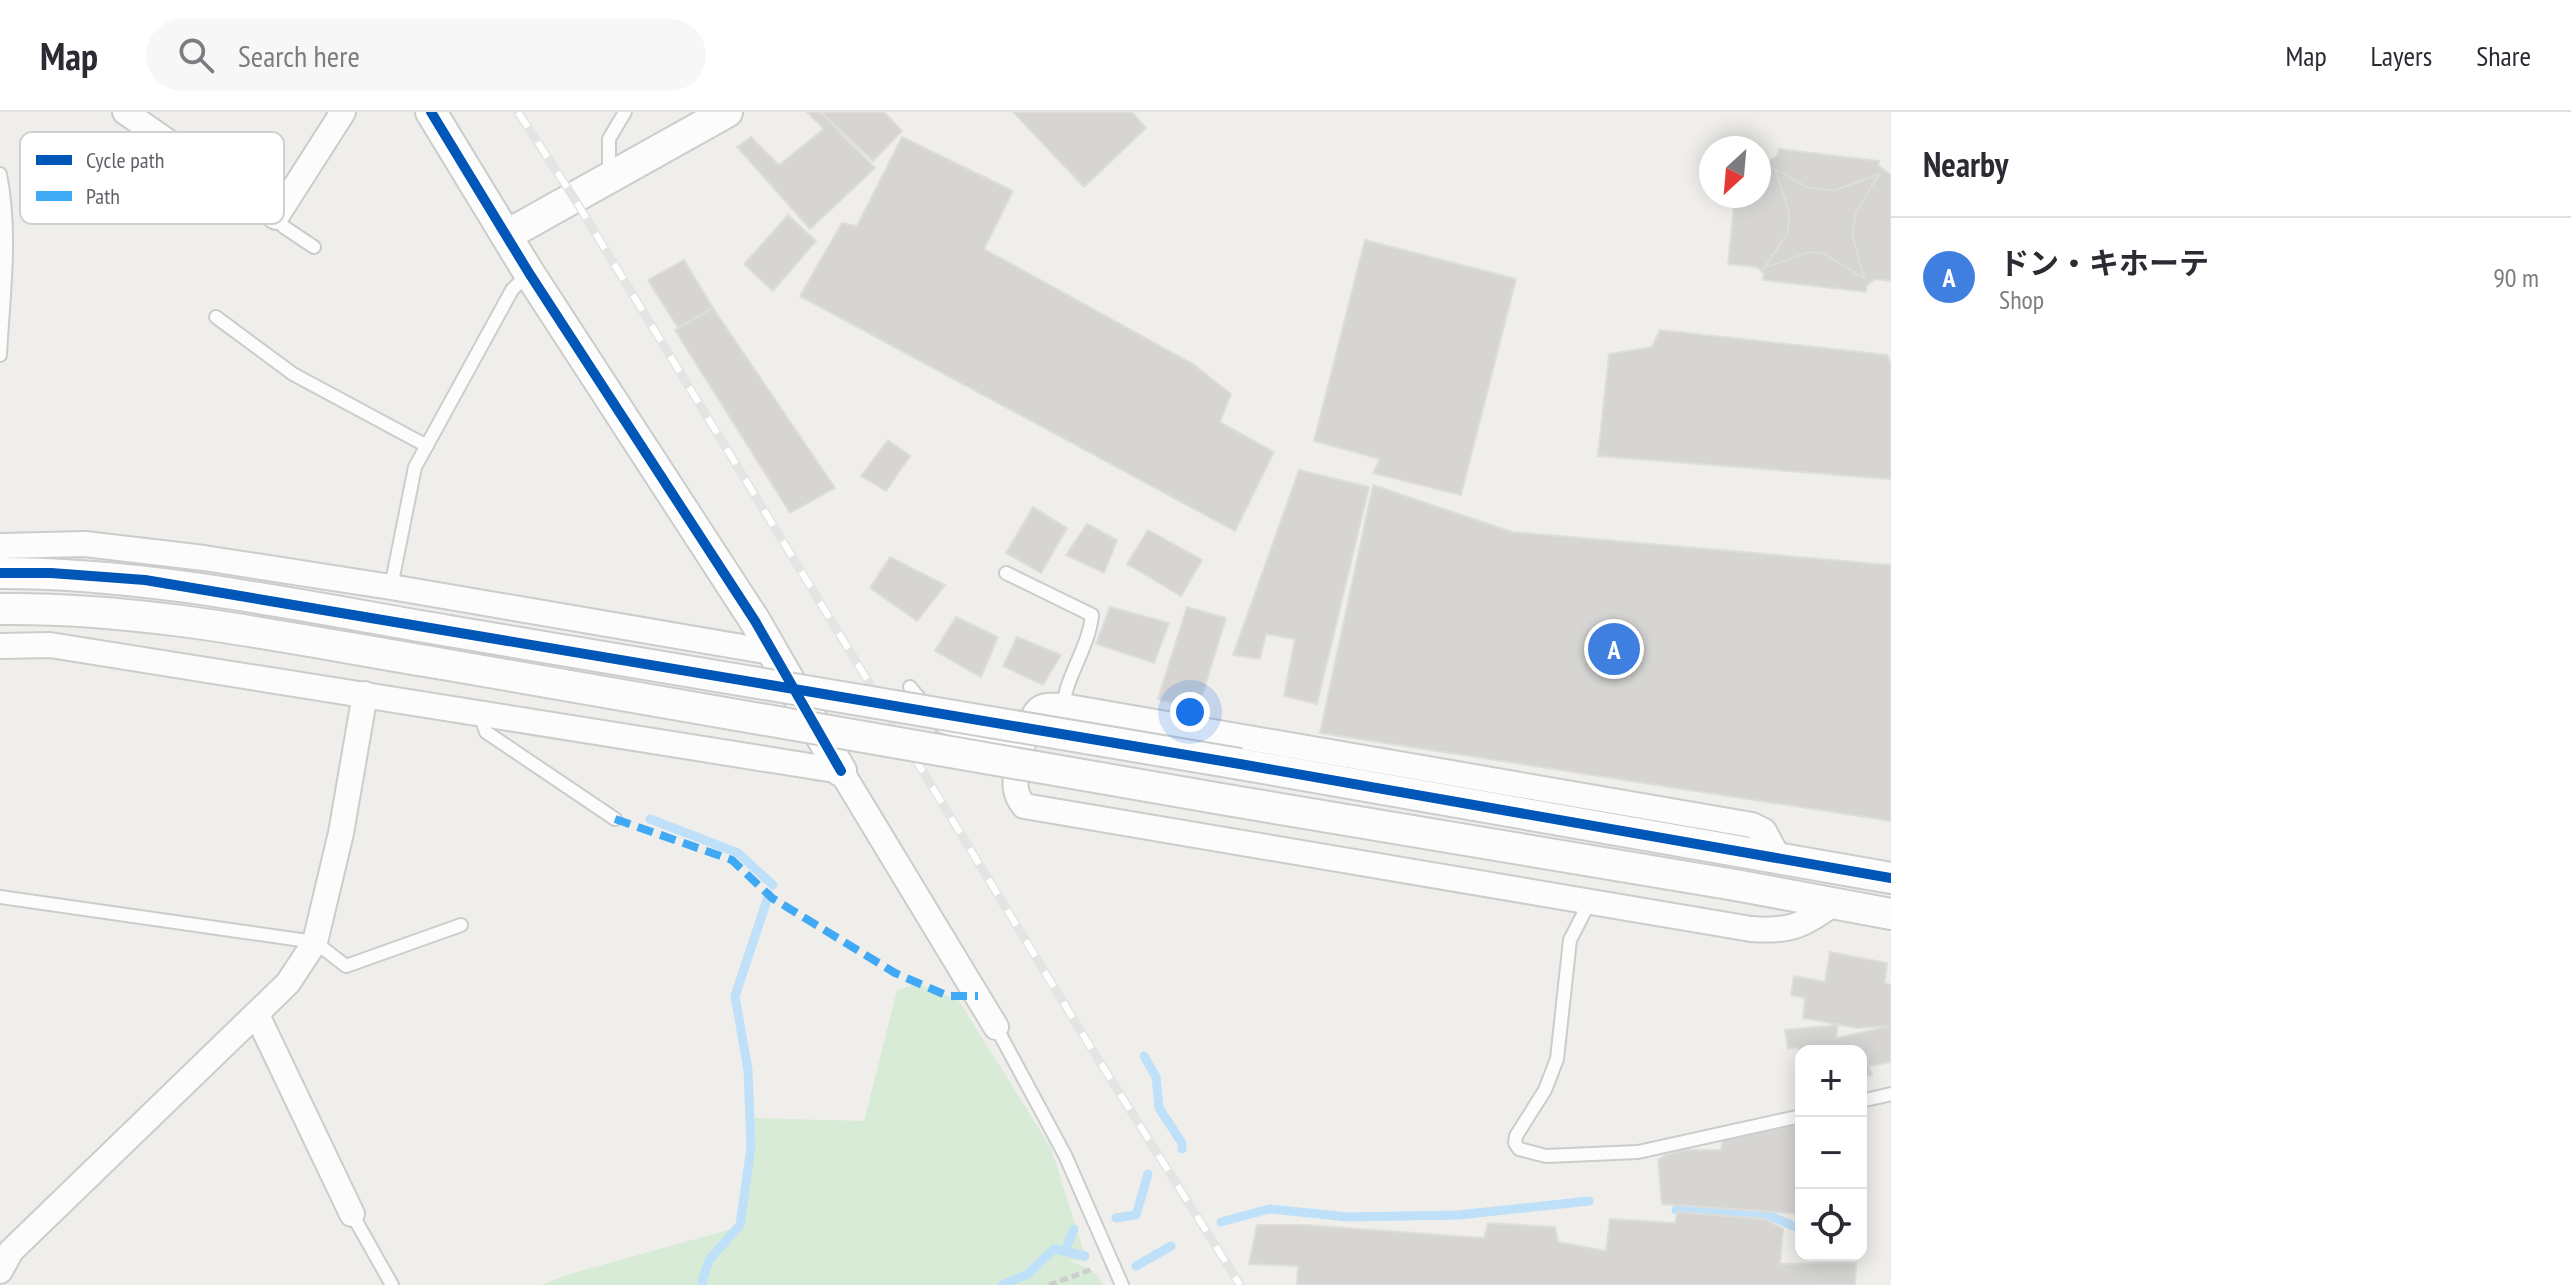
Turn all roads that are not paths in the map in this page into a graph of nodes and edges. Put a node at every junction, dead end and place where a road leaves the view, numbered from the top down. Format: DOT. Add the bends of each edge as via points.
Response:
graph roads {
  1 [pos="125,112"];
  2 [pos="343,112"];
  3 [pos="431,112"];
  4 [pos="625,112"];
  5 [pos="727,112"];
  6 [pos="154,132"];
  7 [pos="0,174"];
  8 [pos="609,178"];
  9 [pos="284,204"];
  10 [pos="282,224"];
  11 [pos="507,235"];
  12 [pos="314,247"];
  13 [pos="529,273"];
  14 [pos="216,317"];
  15 [pos="0,355"];
  16 [pos="427,446"];
  17 [pos="0,546"];
  18 [pos="0,573"];
  19 [pos="1006,573"];
  20 [pos="391,587"];
  21 [pos="0,609"];
  22 [pos="0,646"];
  23 [pos="771,652"];
  24 [pos="910,687"];
  25 [pos="365,694"];
  26 [pos="1063,706"];
  27 [pos="480,714"];
  28 [pos="1022,751"];
  29 [pos="1244,751"];
  30 [pos="841,771"];
  31 [pos="615,819"];
  32 [pos="1891,878"];
  33 [pos="0,897"];
  34 [pos="1590,901"];
  35 [pos="1834,903"];
  36 [pos="1891,914"];
  37 [pos="461,925"];
  38 [pos="315,942"];
  39 [pos="257,1015"];
  40 [pos="996,1027"];
  41 [pos="1891,1094"];
  42 [pos="1867,1100"];
  43 [pos="1797,1117"];
  44 [pos="352,1214"];
  45 [pos="0,1271"];
  46 [pos="392,1285"];
  47 [pos="1122,1285"];
  1 -- 6 [label="street"];
  2 -- 9 [label="street"];
  3 -- 11 [label="street"];
  4 -- 8 [label="lane" via="609,139"];
  5 -- 8 [label="street"];
  7 -- 15 [label="lane" via="5,253"];
  8 -- 11 [label="street"];
  10 -- 12 [label="lane"];
  11 -- 13 [label="street"];
  13 -- 16 [label="lane" via="512,290"];
  13 -- 23 [label="street"];
  14 -- 16 [label="lane" via="293,374"];
  16 -- 20 [label="lane" via="415,467"];
  17 -- 20 [label="street" via="85,544"];
  18 -- 29 [label="street, bridge" via="145,580"];
  19 -- 26 [label="lane" via="1092,615"];
  20 -- 23 [label="street"];
  21 -- 35 [label="street, bridge" via="170,620"];
  22 -- 25 [label="street" via="50,645"];
  23 -- 30 [label="street"];
  24 -- 28 [label="lane" via="941,726"];
  25 -- 27 [label="street"];
  25 -- 38 [label="street"];
  26 -- 28 [label="street" via="1037,711"];
  26 -- 29 [label="street"];
  27 -- 30 [label="street"];
  27 -- 31 [label="lane" via="486,732"];
  28 -- 34 [label="street" via="1015,788 1024,806"];
  29 -- 32 [label="street"];
  30 -- 40 [label="street"];
  33 -- 38 [label="lane"];
  34 -- 35 [label="street" via="1779,931 1811,920"];
  34 -- 43 [label="lane" via="1570,940 1557,1059 1516,1136 1519,1149 1546,1156 1638,1152"];
  35 -- 36 [label="street"];
  37 -- 38 [label="lane" via="346,966"];
  38 -- 39 [label="street" via="288,983"];
  39 -- 44 [label="street"];
  39 -- 45 [label="street" via="11,1251"];
  40 -- 47 [label="lane" via="1065,1155"];
  41 -- 42 [label="lane"];
  44 -- 46 [label="lane"];
}
